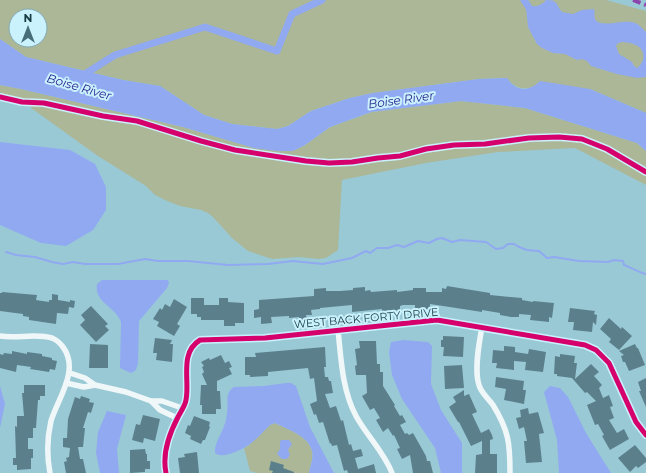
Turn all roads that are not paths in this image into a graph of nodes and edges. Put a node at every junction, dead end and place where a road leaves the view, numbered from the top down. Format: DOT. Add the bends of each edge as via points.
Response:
graph roads {
  1 [pos="482,327"];
  2 [pos="338,330"];
  3 [pos="0,336"];
  4 [pos="70,373"];
  5 [pos="66,383"];
  6 [pos="95,384"];
  7 [pos="151,401"];
  8 [pos="182,408"];
  9 [pos="177,418"];
  10 [pos="646,435"];
  11 [pos="50,473"];
  12 [pos="166,473"];
  13 [pos="392,473"];
  14 [pos="510,473"];
  1 -- 2 [label="street, WEST BACK FORTY DRIVE" via="437,320"];
  1 -- 10 [label="street, WEST BACK FORTY DRIVE" via="585,345 596,350 609,363 636,422"];
  1 -- 14 [label="street" via="478,366 479,386 506,430"];
  2 -- 8 [label="street, WEST BACK FORTY DRIVE" via="255,339 200,340 187,356 186,401"];
  2 -- 13 [label="street" via="349,400"];
  3 -- 4 [label="street" via="43,336 59,342 70,361"];
  4 -- 5 [label="street"];
  4 -- 6 [label="street"];
  5 -- 6 [label="street" via="84,387"];
  5 -- 11 [label="street" via="51,422 48,448"];
  6 -- 7 [label="street"];
  7 -- 8 [label="street" via="162,401"];
  7 -- 9 [label="street" via="160,410"];
  8 -- 9 [label="street"];
  9 -- 12 [label="street" via="170,432 166,450"];
}
